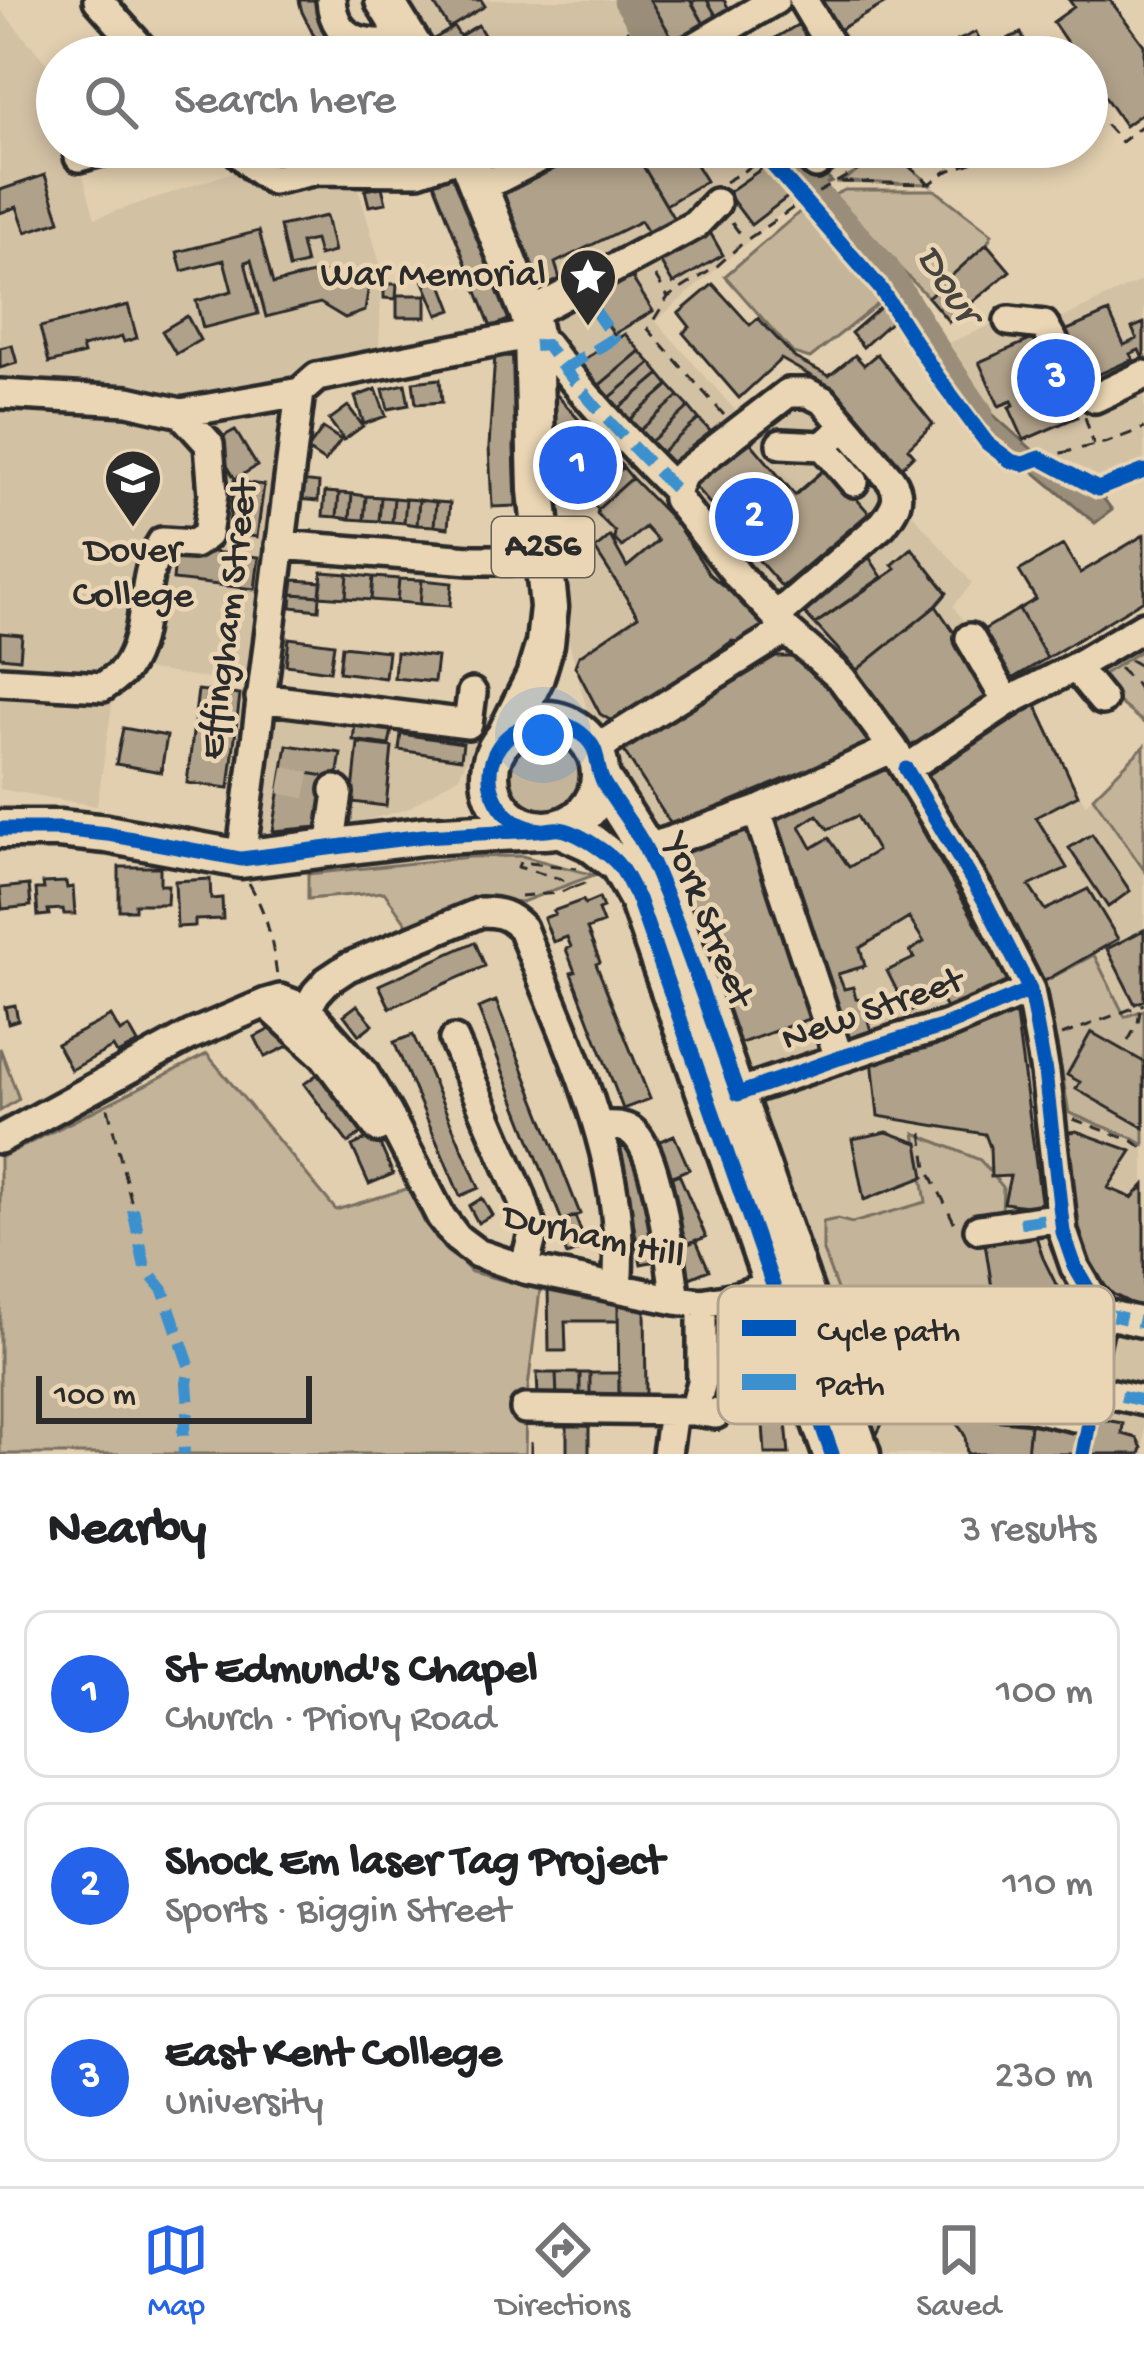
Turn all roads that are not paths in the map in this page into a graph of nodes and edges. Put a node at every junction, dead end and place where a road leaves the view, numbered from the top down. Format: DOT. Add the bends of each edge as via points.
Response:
graph roads {
  1 [pos="98,0"];
  2 [pos="331,0"];
  3 [pos="384,0"];
  4 [pos="775,0"];
  5 [pos="803,0"];
  6 [pos="130,36"];
  7 [pos="351,36"];
  8 [pos="406,36"];
  9 [pos="719,36"];
  10 [pos="824,36"];
  11 [pos="254,168"];
  12 [pos="435,168"];
  13 [pos="472,168"];
  14 [pos="480,168"];
  15 [pos="520,168"];
  16 [pos="716,203"];
  17 [pos="1010,321"];
  18 [pos="532,331"];
  19 [pos="1144,375"];
  20 [pos="300,392"];
  21 [pos="0,394"];
  22 [pos="218,406"];
  23 [pos="181,413"];
  24 [pos="845,426"];
  25 [pos="209,444"];
  26 [pos="781,444"];
  27 [pos="823,446"];
  28 [pos="854,482"];
  29 [pos="676,490"];
  30 [pos="280,545"];
  31 [pos="544,560"];
  32 [pos="781,623"];
  33 [pos="1144,626"];
  34 [pos="970,638"];
  35 [pos="1086,660"];
  36 [pos="0,681"];
  37 [pos="472,693"];
  38 [pos="260,698"];
  39 [pos="1102,700"];
  40 [pos="1007,702"];
  41 [pos="498,751"];
  42 [pos="900,759"];
  43 [pos="598,764"];
  44 [pos="250,776"];
  45 [pos="281,780"];
  46 [pos="335,790"];
  47 [pos="757,811"];
  48 [pos="4,822"];
  49 [pos="550,829"];
  50 [pos="423,836"];
  51 [pos="331,848"];
  52 [pos="646,848"];
  53 [pos="243,868"];
  54 [pos="1020,993"];
  55 [pos="273,1001"];
  56 [pos="308,1009"];
  57 [pos="454,1040"];
  58 [pos="839,1058"];
  59 [pos="723,1098"];
  60 [pos="599,1126"];
  61 [pos="0,1139"];
  62 [pos="399,1172"];
  63 [pos="1061,1217"];
  64 [pos="979,1228"];
  65 [pos="524,1269"];
  66 [pos="772,1285"];
  67 [pos="769,1286"];
  68 [pos="796,1286"];
  69 [pos="1086,1286"];
  70 [pos="617,1288"];
  71 [pos="718,1299"];
  72 [pos="689,1302"];
  73 [pos="1114,1316"];
  74 [pos="1144,1323"];
  75 [pos="1114,1394"];
  76 [pos="1144,1401"];
  77 [pos="525,1409"];
  78 [pos="694,1412"];
  79 [pos="821,1424"];
  80 [pos="849,1424"];
  81 [pos="667,1454"];
  82 [pos="832,1454"];
  83 [pos="861,1454"];
  1 -- 6 [label="street"];
  2 -- 7 [label="street"];
  3 -- 8 [label="main road"];
  4 -- 9 [label="street"];
  5 -- 10 [label="street"];
  11 -- 12 [label="street" via="272,180 317,170"];
  13 -- 18 [label="main road, A256"];
  14 -- 15 [label="street" via="498,179"];
  16 -- 18 [label="street" via="695,225"];
  17 -- 19 [label="street" via="1044,325 1081,389 1095,398"];
  18 -- 20 [label="street" via="317,377"];
  18 -- 29 [label="street"];
  18 -- 31 [label="main road, A256"];
  20 -- 22 [label="street"];
  20 -- 30 [label="street, Effingham Street"];
  21 -- 23 [label="street" via="128,400"];
  22 -- 23 [label="street"];
  22 -- 25 [label="street"];
  23 -- 25 [label="street"];
  24 -- 27 [label="street"];
  24 -- 29 [label="street" via="824,401 788,393 683,474"];
  24 -- 32 [label="street" via="906,492"];
  25 -- 36 [label="street" via="207,536 194,544 162,542 152,558 125,669 103,687"];
  26 -- 27 [label="street"];
  27 -- 28 [label="street"];
  29 -- 32 [label="street"];
  30 -- 31 [label="street" via="470,566"];
  30 -- 38 [label="street, Effingham Street"];
  31 -- 41 [label="main road, A256" via="545,644"];
  32 -- 42 [label="street" via="842,680"];
  32 -- 43 [label="street"];
  33 -- 35 [label="street"];
  34 -- 40 [label="street"];
  35 -- 39 [label="street"];
  35 -- 40 [label="street" via="1042,698"];
  37 -- 38 [label="street" via="468,724"];
  38 -- 44 [label="street, Effingham Street"];
  40 -- 42 [label="street"];
  41 -- 43 [label="main road" via="515,729 544,720 572,727"];
  41 -- 49 [label="main road" via="490,778 500,807 524,826"];
  41 -- 50 [label="main road" via="476,792"];
  42 -- 47 [label="street"];
  42 -- 54 [label="street" via="984,900"];
  43 -- 49 [label="main road" via="594,802"];
  43 -- 52 [label="main road, York Street"];
  44 -- 45 [label="street"];
  44 -- 53 [label="street, Effingham Street"];
  46 -- 51 [label="street"];
  47 -- 52 [label="street"];
  47 -- 58 [label="street"];
  48 -- 53 [label="main road" via="107,834"];
  49 -- 50 [label="main road"];
  49 -- 59 [label="main road, York Street" via="590,842 620,866"];
  50 -- 51 [label="main road"];
  51 -- 53 [label="main road"];
  52 -- 59 [label="main road, York Street" via="672,911"];
  54 -- 58 [label="street, New Street"];
  54 -- 63 [label="street" via="1040,1043"];
  55 -- 56 [label="street"];
  55 -- 61 [label="street" via="191,1035"];
  55 -- 62 [label="street" via="377,1125"];
  56 -- 60 [label="street" via="349,967 481,912 510,916 522,928"];
  56 -- 65 [label="street, Durham Hill" via="363,1072 457,1238"];
  57 -- 65 [label="street" via="521,1196 532,1233"];
  58 -- 59 [label="street, New Street"];
  59 -- 66 [label="main road, York Street"];
  59 -- 68 [label="main road, York Street"];
  60 -- 70 [label="street" via="618,1237"];
  60 -- 72 [label="street" via="623,1126 648,1154"];
  63 -- 64 [label="street"];
  63 -- 69 [label="street"];
  65 -- 70 [label="street, Durham Hill"];
  66 -- 67 [label="street, Durham Hill"];
  70 -- 72 [label="street, Durham Hill"];
  71 -- 72 [label="street, Durham Hill"];
  72 -- 78 [label="street" via="702,1382"];
  73 -- 74 [label="street"];
  75 -- 76 [label="street"];
  77 -- 78 [label="street"];
  78 -- 81 [label="street"];
  79 -- 82 [label="main road, York Street"];
  80 -- 83 [label="main road, York Street"];
}
